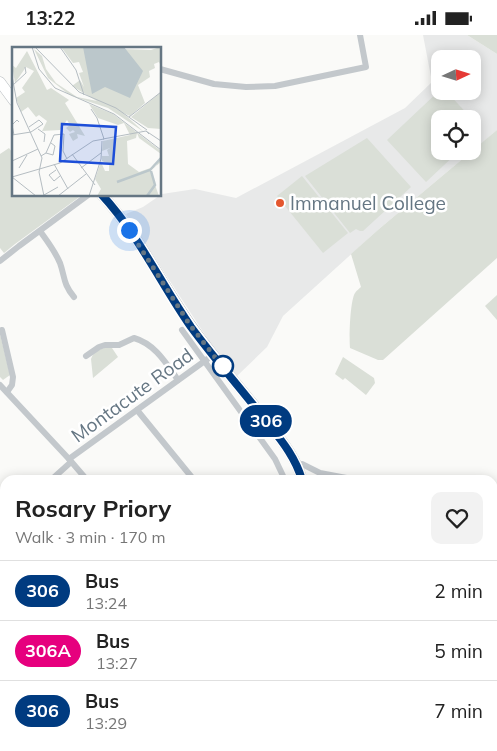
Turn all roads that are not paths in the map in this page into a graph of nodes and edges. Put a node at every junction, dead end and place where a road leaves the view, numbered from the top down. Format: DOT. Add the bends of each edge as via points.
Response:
graph roads {
  1 [pos="360,35"];
  2 [pos="161,69"];
  3 [pos="0,82"];
  4 [pos="12,98"];
  5 [pos="87,196"];
  6 [pos="103,196"];
  7 [pos="40,231"];
  8 [pos="0,261"];
  9 [pos="74,297"];
  10 [pos="2,330"];
  11 [pos="182,331"];
  12 [pos="86,355"];
  13 [pos="214,355"];
  14 [pos="205,362"];
  15 [pos="178,380"];
  16 [pos="0,385"];
  17 [pos="7,392"];
  18 [pos="138,410"];
  19 [pos="70,461"];
  20 [pos="297,466"];
  21 [pos="56,475"];
  22 [pos="83,475"];
  23 [pos="190,475"];
  24 [pos="283,475"];
  25 [pos="300,475"];
  26 [pos="331,475"];
  1 -- 2 [label="street" via="366,67 276,86 214,84"];
  3 -- 4 [label="main road"];
  5 -- 7 [label="street"];
  6 -- 13 [label="main road"];
  7 -- 8 [label="street"];
  7 -- 9 [label="street" via="56,255 66,286"];
  10 -- 17 [label="street" via="13,377"];
  11 -- 14 [label="street"];
  12 -- 15 [label="street" via="105,345 119,345 138,339 158,352"];
  13 -- 14 [label="street, Montacute Road"];
  13 -- 20 [label="main road" via="282,441"];
  14 -- 15 [label="street, Montacute Road"];
  14 -- 24 [label="street" via="275,459"];
  15 -- 18 [label="street, Montacute Road"];
  16 -- 17 [label="street"];
  17 -- 19 [label="street"];
  18 -- 19 [label="street, Montacute Road"];
  18 -- 23 [label="street"];
  19 -- 21 [label="street, Montacute Road"];
  19 -- 22 [label="street"];
  20 -- 25 [label="main road"];
  20 -- 26 [label="street"];
}
